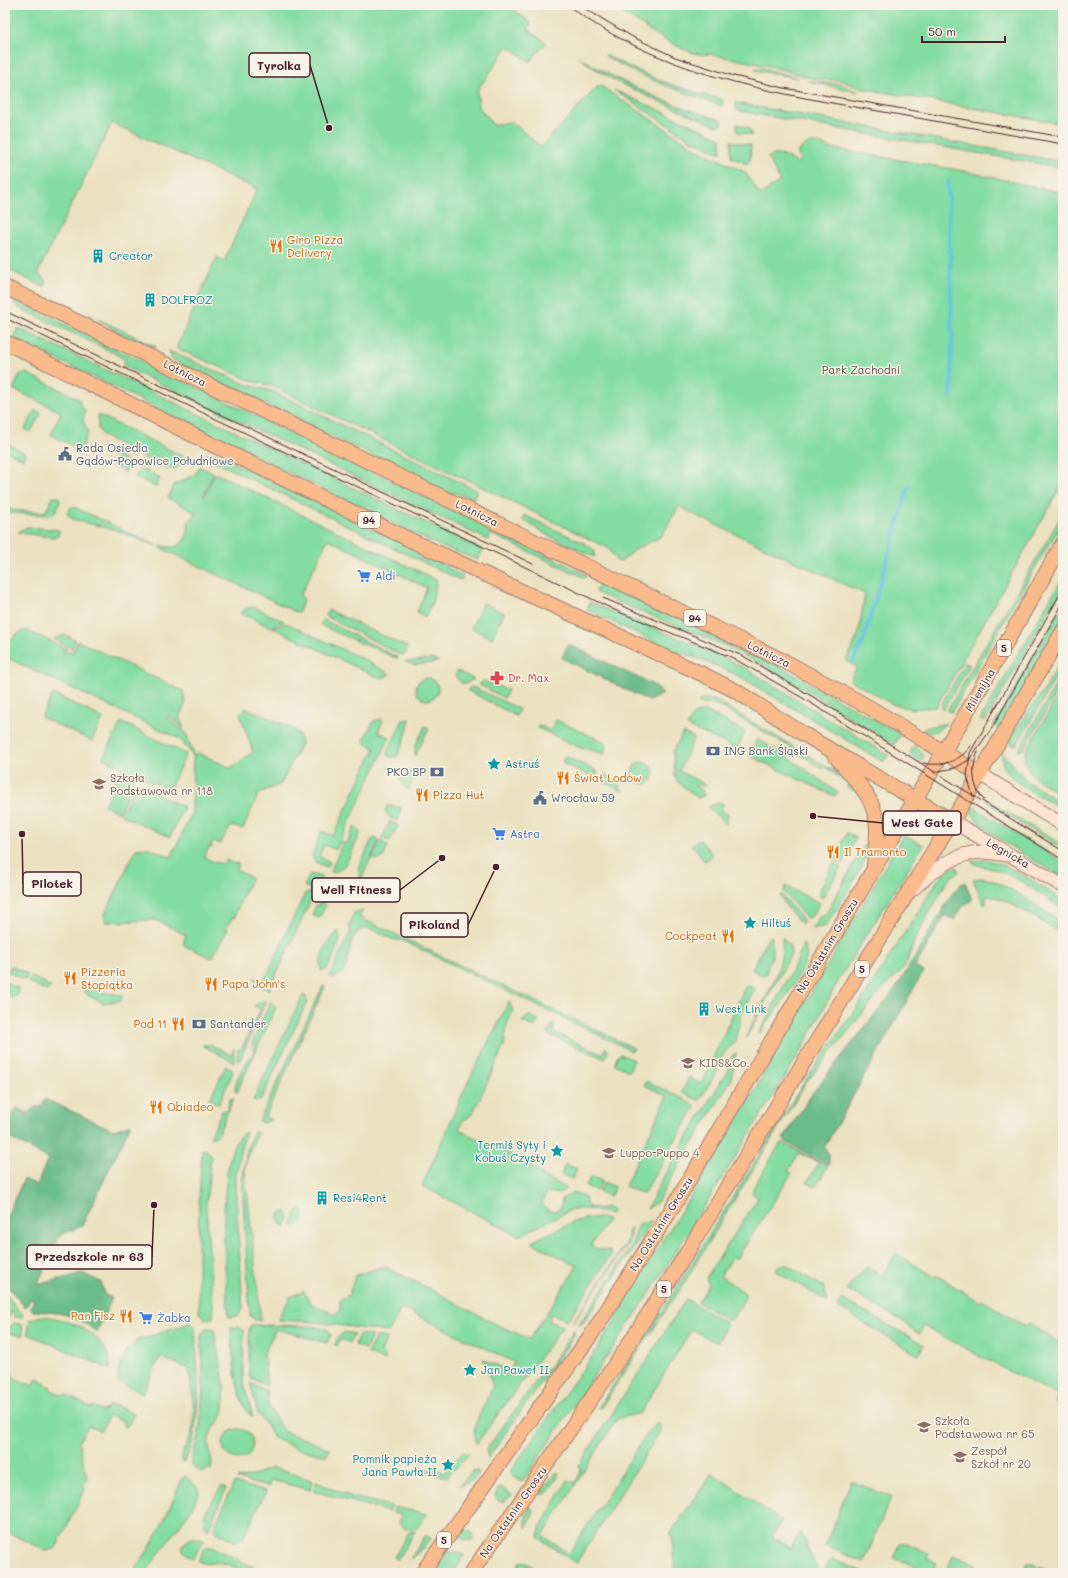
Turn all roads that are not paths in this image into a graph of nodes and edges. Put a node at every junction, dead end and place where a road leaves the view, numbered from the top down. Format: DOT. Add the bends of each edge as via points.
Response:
graph roads {
  1 [pos="5,287"];
  2 [pos="5,342"];
  3 [pos="1063,544"];
  4 [pos="1063,631"];
  5 [pos="827,747"];
  6 [pos="943,752"];
  7 [pos="980,774"];
  8 [pos="916,799"];
  9 [pos="952,821"];
  10 [pos="1063,825"];
  11 [pos="1014,856"];
  12 [pos="874,868"];
  13 [pos="1063,886"];
  14 [pos="906,896"];
  15 [pos="422,1573"];
  16 [pos="471,1573"];
  1 -- 6 [label="main road, Lotnicza / 94" via="784,661"];
  2 -- 5 [label="main road, 94" via="421,545 700,673"];
  3 -- 6 [label="main road, Milenijna / 5"];
  4 -- 7 [label="main road, 5"];
  5 -- 8 [label="main road"];
  5 -- 12 [label="main road, 94" via="861,785 873,806 877,829"];
  6 -- 7 [label="main road, 94"];
  6 -- 8 [label="main road, 5"];
  7 -- 9 [label="main road, 5"];
  7 -- 10 [label="main road"];
  8 -- 9 [label="main road"];
  8 -- 12 [label="main road, Na Ostatnim Groszu / 5"];
  9 -- 11 [label="main road, Legnicka"];
  9 -- 14 [label="main road, Na Ostatnim Groszu / 5"];
  11 -- 13 [label="main road, Legnicka"];
  11 -- 14 [label="main road" via="985,852 962,856 924,878"];
  12 -- 15 [label="main road, Na Ostatnim Groszu / 5" via="663,1222 592,1332"];
  14 -- 16 [label="main road, Na Ostatnim Groszu / 5" via="629,1344"];
}
